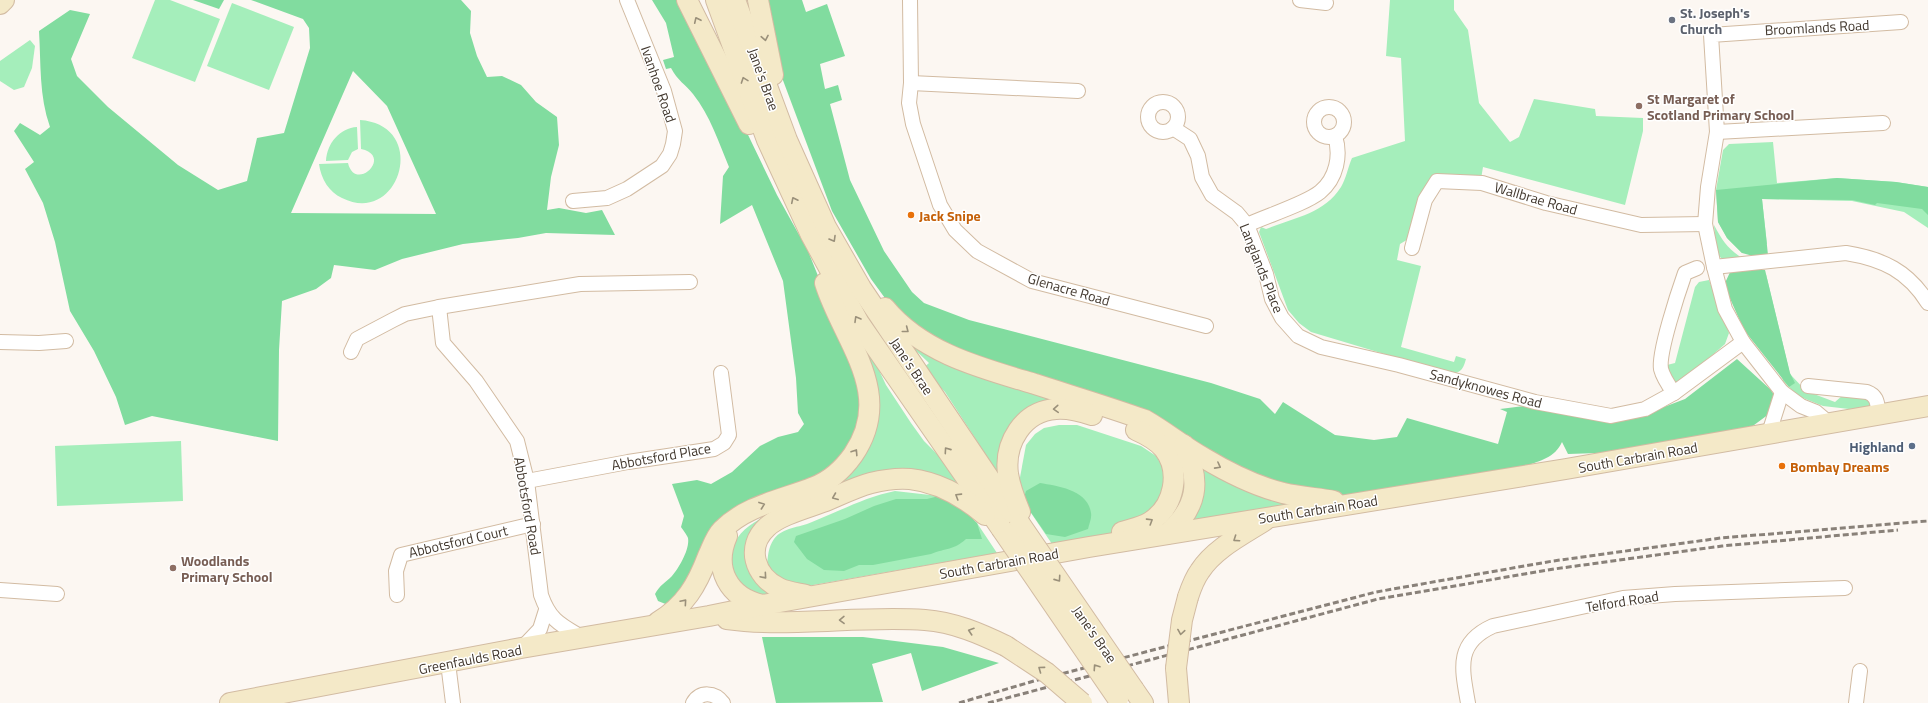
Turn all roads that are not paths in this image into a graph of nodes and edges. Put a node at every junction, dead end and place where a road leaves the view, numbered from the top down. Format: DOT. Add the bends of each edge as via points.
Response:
graph roads {
  1 [pos="4,0"];
  2 [pos="627,0"];
  3 [pos="687,0"];
  4 [pos="716,0"];
  5 [pos="736,0"];
  6 [pos="758,0"];
  7 [pos="910,0"];
  8 [pos="1300,0"];
  9 [pos="1326,2"];
  10 [pos="0,4"];
  11 [pos="1900,22"];
  12 [pos="911,83"];
  13 [pos="1078,92"];
  14 [pos="1883,123"];
  15 [pos="1173,128"];
  16 [pos="1717,132"];
  17 [pos="1335,136"];
  18 [pos="787,140"];
  19 [pos="778,168"];
  20 [pos="573,201"];
  21 [pos="1247,224"];
  22 [pos="1705,224"];
  23 [pos="811,235"];
  24 [pos="1412,248"];
  25 [pos="844,259"];
  26 [pos="1714,267"];
  27 [pos="1697,268"];
  28 [pos="690,282"];
  29 [pos="1928,303"];
  30 [pos="439,307"];
  31 [pos="1206,326"];
  32 [pos="1298,336"];
  33 [pos="66,341"];
  34 [pos="0,342"];
  35 [pos="1743,342"];
  36 [pos="351,352"];
  37 [pos="721,373"];
  38 [pos="1808,386"];
  39 [pos="1782,392"];
  40 [pos="1674,394"];
  41 [pos="1928,406"];
  42 [pos="1879,414"];
  43 [pos="1829,423"];
  44 [pos="1769,433"];
  45 [pos="1184,446"];
  46 [pos="527,481"];
  47 [pos="1357,504"];
  48 [pos="1269,517"];
  49 [pos="533,524"];
  50 [pos="729,524"];
  51 [pos="1020,524"];
  52 [pos="1001,528"];
  53 [pos="1167,534"];
  54 [pos="1089,547"];
  55 [pos="1845,588"];
  56 [pos="0,590"];
  57 [pos="57,594"];
  58 [pos="397,595"];
  59 [pos="814,597"];
  60 [pos="763,605"];
  61 [pos="546,610"];
  62 [pos="709,616"];
  63 [pos="653,625"];
  64 [pos="584,638"];
  65 [pos="521,648"];
  66 [pos="448,663"];
  67 [pos="1860,671"];
  68 [pos="1129,699"];
  69 [pos="230,703"];
  70 [pos="453,703"];
  71 [pos="693,703"];
  72 [pos="723,703"];
  73 [pos="1082,703"];
  74 [pos="1179,703"];
  75 [pos="1468,703"];
  76 [pos="1856,703"];
  1 -- 10 [label="main road"];
  2 -- 20 [label="street, Ivanhoe Road" via="664,92 675,131 673,144 662,166 627,189 607,198"];
  19 -- 3 [label="main road, one-way" via="747,120"];
  19 -- 4 [label="main road, Jane's Brae, one-way"];
  5 -- 18 [label="main road, Jane's Brae"];
  6 -- 18 [label="main road, one-way"];
  7 -- 12 [label="street, Glenacre Road"];
  8 -- 9 [label="street"];
  11 -- 16 [label="street, Broomlands Road" via="1711,35"];
  12 -- 13 [label="street"];
  12 -- 31 [label="street, Glenacre Road" via="909,103 913,124 940,205 955,230 977,251 1032,281"];
  14 -- 16 [label="street"];
  15 -- 21 [label="street, Langlands Place" via="1190,139 1198,156 1202,177 1212,195 1237,213"];
  16 -- 22 [label="street, Broomlands Road"];
  17 -- 21 [label="street" via="1339,148 1335,172 1321,192"];
  18 -- 25 [label="main road, Jane's Brae, one-way"];
  23 -- 19 [label="main road, Jane's Brae, one-way"];
  21 -- 32 [label="street, Langlands Place" via="1266,274 1272,299 1282,318"];
  22 -- 24 [label="street, Wallbrae Road" via="1641,226 1546,203 1482,183 1437,181 1426,200"];
  22 -- 26 [label="street, Broomlands Road"];
  50 -- 23 [label="main road, one-way" via="745,512 816,487 830,479 841,470 857,449 868,424 870,410 862,365 830,295"];
  52 -- 23 [label="main road, Jane's Brae, one-way" via="859,324"];
  25 -- 45 [label="main road, one-way" via="901,325 930,346 969,363 1145,420"];
  25 -- 51 [label="main road, Jane's Brae" via="941,409"];
  26 -- 29 [label="street" via="1846,253 1864,256 1901,272 1919,288"];
  26 -- 35 [label="street, Broomlands Road" via="1725,310"];
  27 -- 40 [label="street" via="1685,272 1663,347 1661,368"];
  28 -- 30 [label="street" via="580,284"];
  30 -- 36 [label="street" via="405,314 393,320 357,339"];
  30 -- 46 [label="street, Abbotsford Road" via="443,343 476,381 517,441"];
  32 -- 40 [label="street, Sandyknowes Road" via="1321,347 1399,365 1466,385 1534,402 1611,416 1645,409"];
  33 -- 34 [label="street"];
  35 -- 39 [label="street, Broomlands Road"];
  35 -- 40 [label="street, Sandyknowes Road"];
  37 -- 46 [label="street, Abbotsford Place" via="729,435 724,444 714,449"];
  38 -- 42 [label="street" via="1867,392 1876,399"];
  39 -- 43 [label="street, Broomlands Road" via="1801,406 1816,412"];
  39 -- 44 [label="street"];
  41 -- 42 [label="main road, South Carbrain Road"];
  42 -- 43 [label="main road, South Carbrain Road"];
  43 -- 44 [label="main road, South Carbrain Road"];
  44 -- 47 [label="main road, South Carbrain Road"];
  45 -- 47 [label="main road, one-way" via="1262,487 1283,493"];
  45 -- 53 [label="main road" via="1191,458 1195,479 1193,499 1183,518"];
  46 -- 49 [label="street, Abbotsford Road"];
  47 -- 48 [label="main road, South Carbrain Road"];
  48 -- 53 [label="main road, South Carbrain Road"];
  48 -- 74 [label="main road, one-way, bridge" via="1223,548 1207,562 1195,580 1182,620 1176,668"];
  49 -- 58 [label="street, Abbotsford Court" via="401,555 396,571"];
  49 -- 61 [label="street, Abbotsford Road" via="541,596"];
  50 -- 60 [label="main road" via="720,559 724,575 734,590 745,599"];
  63 -- 50 [label="main road, one-way" via="685,602 698,581 716,538"];
  54 -- 51 [label="main road, one-way" via="1151,521 1164,509 1173,490 1173,468 1163,448 1154,440 1125,425 1068,409 1045,410 1027,420 1014,436 1008,461 1008,474 1020,512"];
  51 -- 68 [label="main road, Jane's Brae, one-way, bridge"];
  52 -- 59 [label="main road, one-way" via="968,502 949,490 932,484 910,479 870,483 775,521 760,535 754,554 761,575 780,588"];
  68 -- 52 [label="main road, Jane's Brae, one-way, bridge"];
  53 -- 54 [label="main road, South Carbrain Road"];
  54 -- 59 [label="main road, South Carbrain Road"];
  55 -- 75 [label="street, Telford Road" via="1623,598 1493,626 1480,632 1472,640 1462,660"];
  56 -- 57 [label="street"];
  59 -- 60 [label="main road, South Carbrain Road"];
  60 -- 62 [label="main road, South Carbrain Road"];
  61 -- 64 [label="street" via="554,619"];
  61 -- 65 [label="street" via="540,629"];
  62 -- 63 [label="main road, Greenfaulds Road"];
  73 -- 62 [label="main road, one-way, bridge" via="1047,673 1006,646 951,624 926,620 755,621"];
  63 -- 64 [label="main road, Greenfaulds Road"];
  64 -- 65 [label="main road, Greenfaulds Road"];
  65 -- 66 [label="main road, Greenfaulds Road"];
  66 -- 69 [label="main road, Greenfaulds Road"];
  66 -- 70 [label="street"];
  67 -- 76 [label="street"];
  71 -- 72 [label="street" via="699,697 709,694 719,698"];
}
